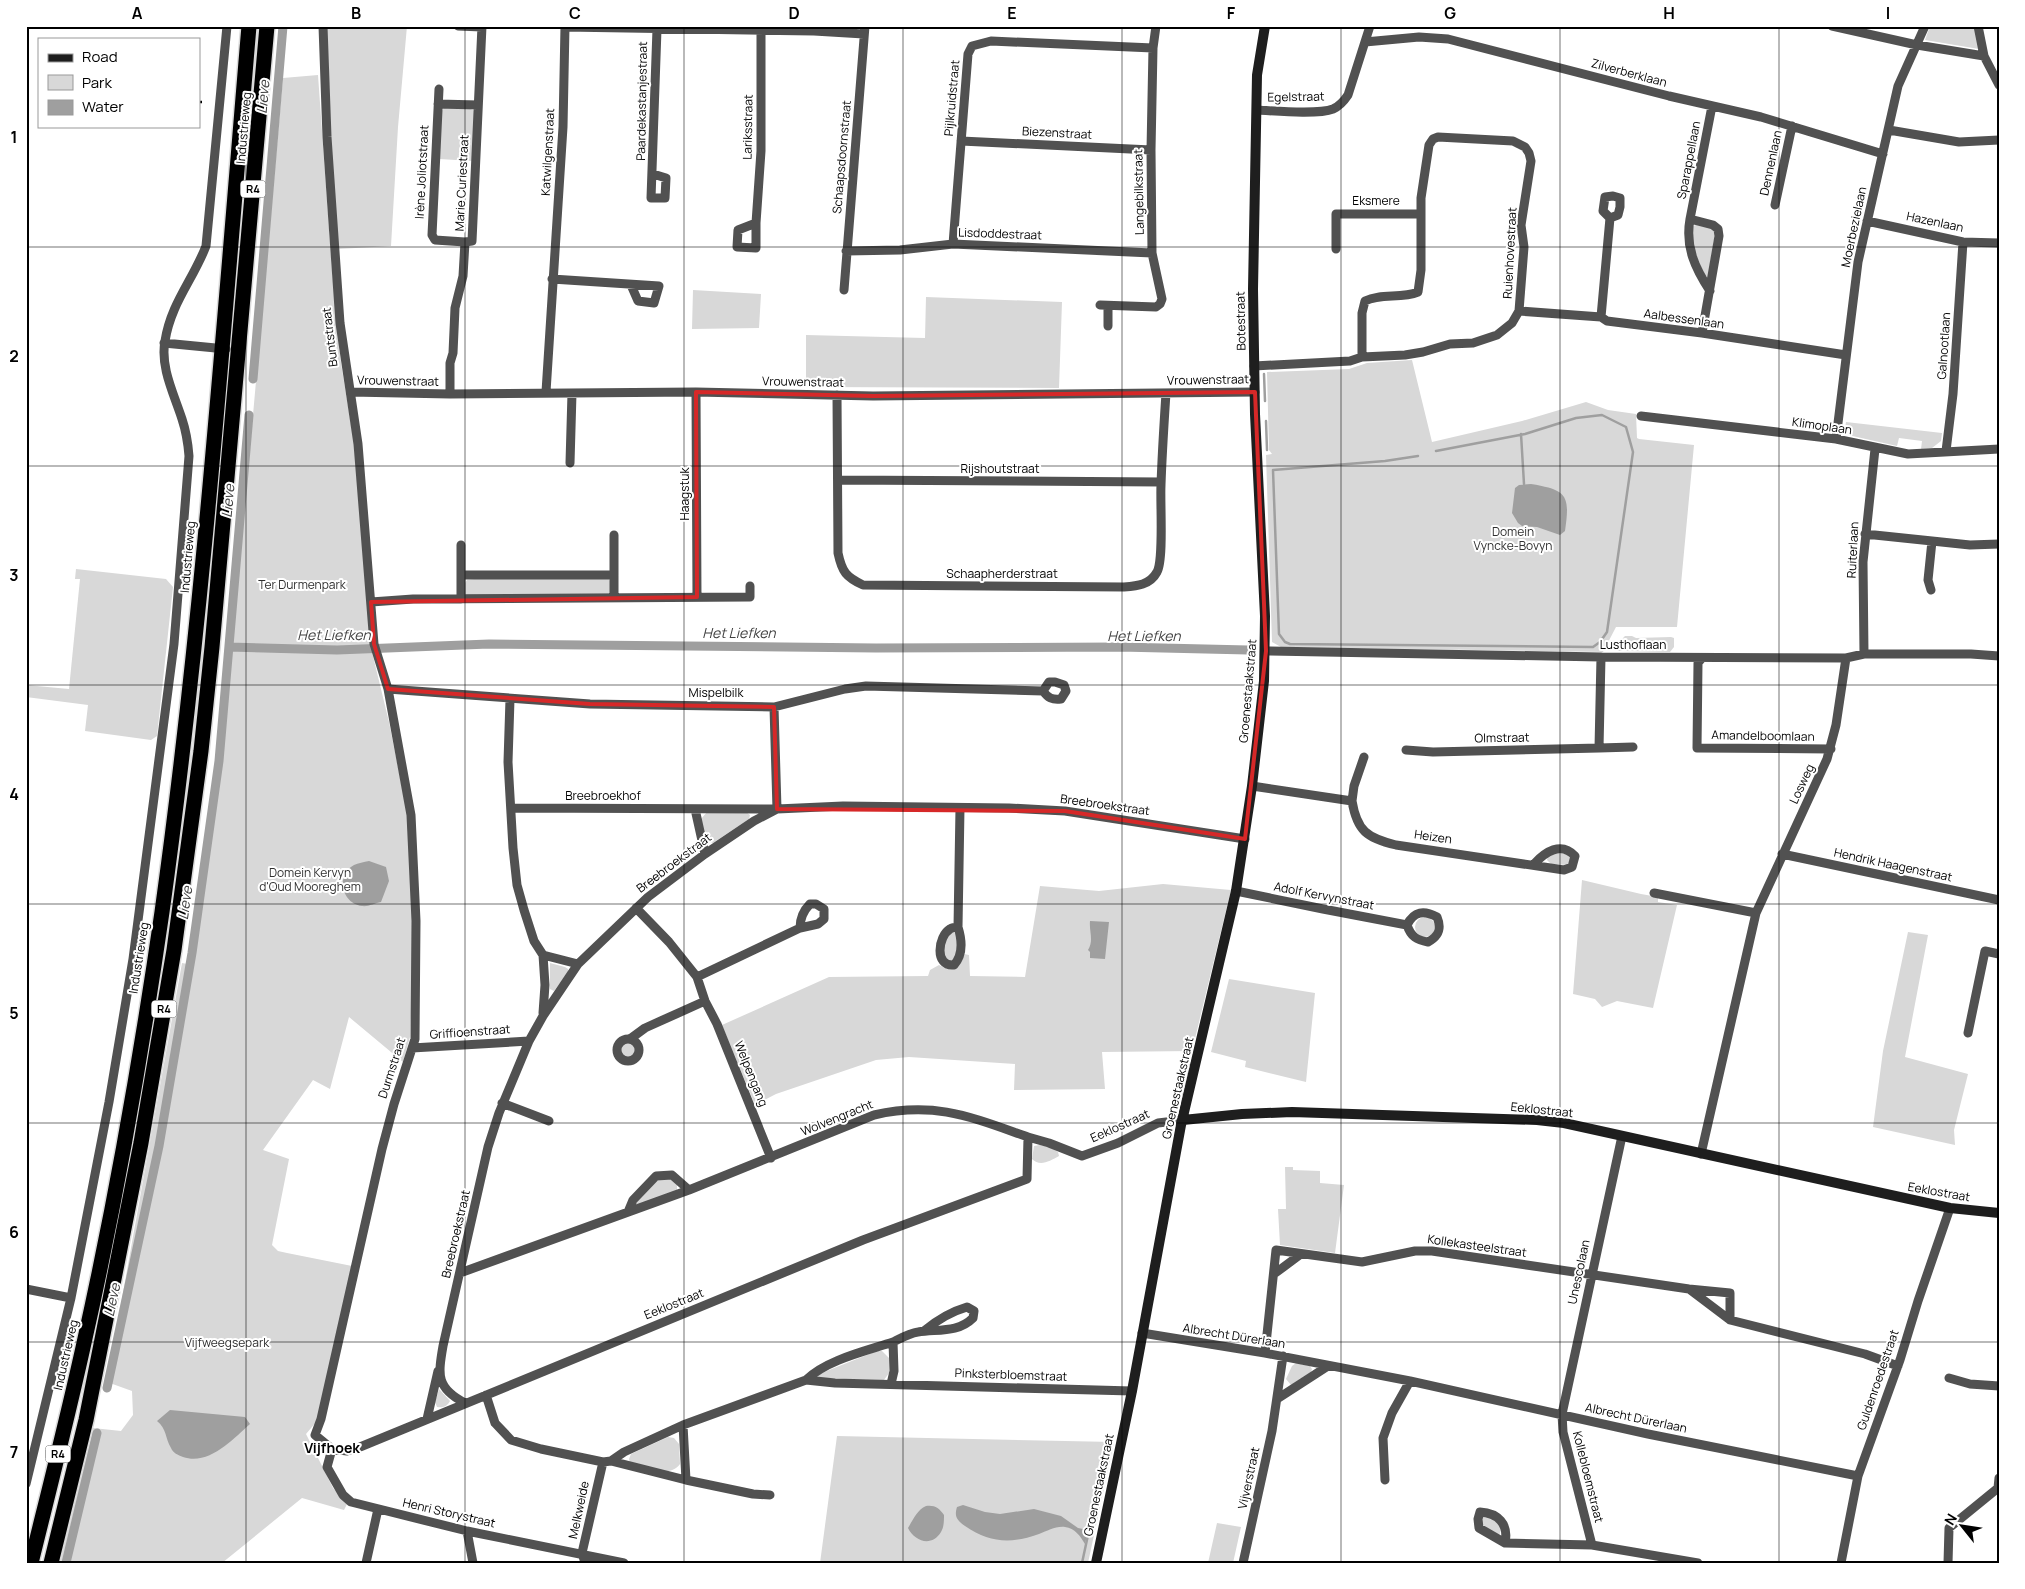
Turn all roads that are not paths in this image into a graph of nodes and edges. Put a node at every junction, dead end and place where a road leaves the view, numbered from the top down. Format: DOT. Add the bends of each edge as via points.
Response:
graph roads {
  1 [pos="227,26"];
  2 [pos="249,26"];
  3 [pos="268,26"];
  4 [pos="322,26"];
  5 [pos="458,26"];
  6 [pos="1156,26"];
  7 [pos="1265,26"];
  8 [pos="1370,26"];
  9 [pos="1832,26"];
  10 [pos="1925,26"];
  11 [pos="1978,26"];
  12 [pos="482,27"];
  13 [pos="565,27"];
  14 [pos="657,28"];
  15 [pos="761,30"];
  16 [pos="865,30"];
  17 [pos="1365,42"];
  18 [pos="1916,44"];
  19 [pos="1153,48"];
  20 [pos="1984,56"];
  21 [pos="1999,85"];
  22 [pos="439,89"];
  23 [pos="438,104"];
  24 [pos="478,105"];
  25 [pos="1712,106"];
  26 [pos="1257,110"];
  27 [pos="1792,126"];
  28 [pos="1889,130"];
  29 [pos="1999,140"];
  30 [pos="961,141"];
  31 [pos="1151,150"];
  32 [pos="1883,154"];
  33 [pos="653,174"];
  34 [pos="1336,204"];
  35 [pos="1775,205"];
  36 [pos="1336,214"];
  37 [pos="1420,214"];
  38 [pos="1610,218"];
  39 [pos="1690,219"];
  40 [pos="1867,220"];
  41 [pos="756,223"];
  42 [pos="465,242"];
  43 [pos="1963,242"];
  44 [pos="1999,243"];
  45 [pos="952,244"];
  46 [pos="1336,248"];
  47 [pos="846,251"];
  48 [pos="1152,253"];
  49 [pos="552,279"];
  50 [pos="632,285"];
  51 [pos="844,290"];
  52 [pos="1710,291"];
  53 [pos="1519,311"];
  54 [pos="1601,317"];
  55 [pos="1108,326"];
  56 [pos="1702,333"];
  57 [pos="164,343"];
  58 [pos="221,348"];
  59 [pos="239,351"];
  60 [pos="1846,355"];
  61 [pos="1362,357"];
  62 [pos="1254,366"];
  63 [pos="350,392"];
  64 [pos="546,392"];
  65 [pos="696,392"];
  66 [pos="1255,392"];
  67 [pos="572,393"];
  68 [pos="1166,393"];
  69 [pos="450,394"];
  70 [pos="837,395"];
  71 [pos="1641,416"];
  72 [pos="1836,439"];
  73 [pos="1875,449"];
  74 [pos="1999,449"];
  75 [pos="1946,451"];
  76 [pos="570,463"];
  77 [pos="838,480"];
  78 [pos="1161,482"];
  79 [pos="1865,534"];
  80 [pos="614,535"];
  81 [pos="1932,541"];
  82 [pos="1999,544"];
  83 [pos="460,545"];
  84 [pos="614,575"];
  85 [pos="461,576"];
  86 [pos="750,586"];
  87 [pos="1931,590"];
  88 [pos="697,597"];
  89 [pos="614,598"];
  90 [pos="461,599"];
  91 [pos="371,602"];
  92 [pos="1265,616"];
  93 [pos="375,647"];
  94 [pos="1266,651"];
  95 [pos="1864,654"];
  96 [pos="1999,656"];
  97 [pos="1601,657"];
  98 [pos="1702,658"];
  99 [pos="1846,658"];
  100 [pos="388,688"];
  101 [pos="1043,691"];
  102 [pos="510,699"];
  103 [pos="774,707"];
  104 [pos="1633,747"];
  105 [pos="1599,748"];
  106 [pos="1831,749"];
  107 [pos="1406,750"];
  108 [pos="1364,757"];
  109 [pos="1252,786"];
  110 [pos="1352,801"];
  111 [pos="511,808"];
  112 [pos="960,808"];
  113 [pos="695,809"];
  114 [pos="777,809"];
  115 [pos="1245,839"];
  116 [pos="706,854"];
  117 [pos="1782,854"];
  118 [pos="1534,864"];
  119 [pos="1236,891"];
  120 [pos="1654,893"];
  121 [pos="1999,900"];
  122 [pos="636,908"];
  123 [pos="1756,913"];
  124 [pos="1407,925"];
  125 [pos="958,926"];
  126 [pos="800,928"];
  127 [pos="1999,954"];
  128 [pos="543,955"];
  129 [pos="578,964"];
  130 [pos="697,977"];
  131 [pos="705,1001"];
  132 [pos="542,1016"];
  133 [pos="1968,1032"];
  134 [pos="630,1039"];
  135 [pos="529,1041"];
  136 [pos="412,1048"];
  137 [pos="502,1103"];
  138 [pos="1183,1120"];
  139 [pos="549,1121"];
  140 [pos="1622,1136"];
  141 [pos="1028,1137"];
  142 [pos="1701,1154"];
  143 [pos="1082,1156"];
  144 [pos="771,1158"];
  145 [pos="689,1190"];
  146 [pos="1950,1208"];
  147 [pos="628,1212"];
  148 [pos="1999,1213"];
  149 [pos="1301,1254"];
  150 [pos="460,1273"];
  151 [pos="1274,1274"];
  152 [pos="1592,1275"];
  153 [pos="26,1289"];
  154 [pos="1688,1289"];
  155 [pos="71,1298"];
  156 [pos="1730,1320"];
  157 [pos="924,1331"];
  158 [pos="1142,1333"];
  159 [pos="893,1342"];
  160 [pos="1265,1353"];
  161 [pos="1284,1356"];
  162 [pos="1899,1363"];
  163 [pos="1328,1366"];
  164 [pos="438,1371"];
  165 [pos="1949,1378"];
  166 [pos="806,1380"];
  167 [pos="1410,1381"];
  168 [pos="890,1384"];
  169 [pos="1999,1386"];
  170 [pos="1132,1391"];
  171 [pos="486,1395"];
  172 [pos="1277,1398"];
  173 [pos="465,1403"];
  174 [pos="1562,1414"];
  175 [pos="427,1419"];
  176 [pos="683,1426"];
  177 [pos="332,1449"];
  178 [pos="607,1462"];
  179 [pos="1858,1476"];
  180 [pos="1999,1478"];
  181 [pos="686,1480"];
  182 [pos="1385,1480"];
  183 [pos="26,1484"];
  184 [pos="770,1495"];
  185 [pos="378,1509"];
  186 [pos="467,1531"];
  187 [pos="1505,1543"];
  188 [pos="1592,1545"];
  189 [pos="582,1553"];
  190 [pos="1646,1558"];
  191 [pos="31,1563"];
  192 [pos="51,1563"];
  193 [pos="366,1563"];
  194 [pos="473,1563"];
  195 [pos="585,1563"];
  196 [pos="624,1563"];
  197 [pos="1096,1563"];
  198 [pos="1243,1563"];
  199 [pos="1698,1563"];
  200 [pos="1841,1563"];
  201 [pos="1948,1563"];
  1 -- 57 [label="street, Industrieweg" via="206,246 199,265 176,302"];
  2 -- 58 [label="highway, Industrieweg / R4"];
  3 -- 59 [label="highway, Industrieweg / R4"];
  4 -- 63 [label="street, Buntstraat" via="331,208 340,323"];
  5 -- 12 [label="street"];
  6 -- 19 [label="street, Langebilkstraat"];
  7 -- 26 [label="street, Botestraat" via="1257,75"];
  8 -- 17 [label="street, Egelstraat"];
  9 -- 18 [label="street"];
  10 -- 18 [label="street, Moerbezielaan"];
  11 -- 20 [label="street"];
  12 -- 24 [label="street, Marie Curiestraat"];
  13 -- 14 [label="street"];
  13 -- 49 [label="street, Katwilgenstraat" via="563,127"];
  14 -- 15 [label="street"];
  14 -- 33 [label="street, Paardekastanjestraat"];
  15 -- 16 [label="street"];
  15 -- 41 [label="street, Lariksstraat" via="761,150"];
  16 -- 47 [label="street, Schaapsdoornstraat"];
  17 -- 25 [label="street, Zilverberklaan" via="1419,37 1448,39"];
  17 -- 26 [label="street, Egelstraat" via="1348,95 1332,110"];
  18 -- 20 [label="street"];
  18 -- 28 [label="street, Moerbezielaan" via="1898,86"];
  19 -- 30 [label="street, Pijlkruidstraat" via="992,41 972,46 968,54"];
  19 -- 31 [label="street, Langebilkstraat"];
  20 -- 21 [label="street"];
  22 -- 23 [label="street, Irène Joliotstraat"];
  23 -- 24 [label="street"];
  23 -- 42 [label="street, Irène Joliotstraat" via="432,234 435,240"];
  24 -- 42 [label="street, Marie Curiestraat" via="472,241"];
  25 -- 27 [label="street, Zilverberklaan"];
  25 -- 39 [label="street, Sparappellaan"];
  26 -- 62 [label="street, Botestraat"];
  27 -- 32 [label="street, Zilverberklaan"];
  27 -- 35 [label="street, Dennenlaan"];
  28 -- 29 [label="street" via="1959,142"];
  28 -- 32 [label="street, Moerbezielaan"];
  30 -- 31 [label="street, Biezenstraat"];
  30 -- 45 [label="street, Pijlkruidstraat"];
  31 -- 48 [label="street, Langebilkstraat"];
  32 -- 40 [label="street, Moerbezielaan"];
  34 -- 36 [label="street"];
  36 -- 37 [label="street, Eksmere"];
  36 -- 46 [label="street, Eksmere"];
  37 -- 53 [label="street, Ruienhovestraat" via="1429,145 1433,139 1513,141 1525,147 1531,161 1521,224 1524,247"];
  37 -- 61 [label="street, Ruienhovestraat" via="1418,292 1365,301"];
  38 -- 54 [label="street"];
  39 -- 52 [label="street, Sparappellaan" via="1688,241 1691,256"];
  39 -- 52 [label="street, Sparappellaan" via="1718,229"];
  40 -- 43 [label="street, Hazenlaan"];
  40 -- 60 [label="street, Moerbezielaan"];
  42 -- 69 [label="street, Marie Curiestraat" via="463,276 455,308"];
  43 -- 44 [label="street, Hazenlaan"];
  43 -- 75 [label="street, Galnootlaan"];
  45 -- 47 [label="street, Lisdoddestraat" via="900,250"];
  45 -- 48 [label="street, Lisdoddestraat"];
  47 -- 51 [label="street, Schaapsdoornstraat"];
  48 -- 55 [label="street, Langebilkstraat" via="1162,299 1160,304 1156,307 1104,306"];
  49 -- 50 [label="street"];
  49 -- 64 [label="street, Katwilgenstraat"];
  52 -- 56 [label="street, Sparappellaan"];
  53 -- 54 [label="street, Aalbessenlaan"];
  53 -- 61 [label="street, Ruienhovestraat" via="1512,323 1496,335 1473,343 1450,344 1405,355"];
  54 -- 56 [label="street, Aalbessenlaan" via="1607,321"];
  56 -- 60 [label="street, Aalbessenlaan"];
  57 -- 58 [label="street"];
  57 -- 155 [label="street, Industrieweg" via="171,391 182,417 189,456 174,644 133,959"];
  58 -- 59 [label="street"];
  58 -- 191 [label="highway, Industrieweg / R4" via="190,693 144,1026 84,1345"];
  59 -- 192 [label="highway, Industrieweg / R4" via="201,751 174,950 142,1143 88,1411"];
  60 -- 72 [label="street, Moerbezielaan"];
  61 -- 62 [label="street, Ruienhovestraat" via="1350,362"];
  62 -- 66 [label="street, Botestraat"];
  63 -- 69 [label="street, Vrouwenstraat"];
  63 -- 91 [label="street, Buntstraat" via="358,444"];
  64 -- 67 [label="street, Vrouwenstraat"];
  64 -- 69 [label="street, Vrouwenstraat"];
  65 -- 67 [label="street, Vrouwenstraat"];
  65 -- 70 [label="street, Vrouwenstraat"];
  65 -- 88 [label="street, Haagstuk"];
  66 -- 68 [label="street, Vrouwenstraat"];
  66 -- 92 [label="street, Botestraat"];
  67 -- 76 [label="street"];
  68 -- 70 [label="street, Vrouwenstraat"];
  68 -- 78 [label="street, Schaapherderstraat"];
  70 -- 77 [label="street, Schaapherderstraat"];
  71 -- 72 [label="street, Klimoplaan"];
  72 -- 73 [label="street, Klimoplaan"];
  73 -- 75 [label="street, Klimoplaan" via="1908,454"];
  73 -- 79 [label="street, Ruiterlaan"];
  74 -- 75 [label="street, Klimoplaan"];
  77 -- 78 [label="street, Rijshoutstraat"];
  77 -- 78 [label="street, Schaapherderstraat" via="841,568 850,579 863,585 1114,587 1150,582 1158,571"];
  79 -- 81 [label="street"];
  79 -- 95 [label="street, Ruiterlaan"];
  80 -- 84 [label="street"];
  81 -- 82 [label="street"];
  81 -- 87 [label="street" via="1928,580"];
  83 -- 85 [label="street"];
  84 -- 85 [label="street"];
  84 -- 89 [label="street"];
  85 -- 90 [label="street"];
  86 -- 88 [label="street" via="750,597"];
  88 -- 89 [label="street"];
  89 -- 90 [label="street"];
  90 -- 91 [label="street"];
  91 -- 93 [label="street, Buntstraat"];
  92 -- 94 [label="street, Groenestaakstraat"];
  93 -- 100 [label="street, Durmstraat"];
  94 -- 97 [label="street, Lusthoflaan"];
  94 -- 109 [label="street, Groenestaakstraat"];
  95 -- 96 [label="street, Lusthoflaan"];
  95 -- 99 [label="street, Lusthoflaan"];
  97 -- 98 [label="street, Lusthoflaan"];
  97 -- 105 [label="street"];
  98 -- 99 [label="street, Lusthoflaan"];
  98 -- 106 [label="street, Amandelboomlaan" via="1698,664 1697,748"];
  99 -- 106 [label="street, Losweg"];
  100 -- 102 [label="street, Mispelbilk"];
  100 -- 136 [label="street, Durmstraat" via="411,815 416,921 415,1039"];
  101 -- 103 [label="street, Mispelbilk" via="866,686"];
  102 -- 103 [label="street, Mispelbilk" via="653,706"];
  102 -- 111 [label="street" via="508,762"];
  103 -- 114 [label="street"];
  104 -- 105 [label="street, Olmstraat"];
  105 -- 107 [label="street, Olmstraat"];
  106 -- 117 [label="street, Losweg"];
  108 -- 110 [label="street, Heizen"];
  109 -- 110 [label="street"];
  109 -- 115 [label="street, Groenestaakstraat"];
  110 -- 118 [label="street, Heizen" via="1355,818 1362,830 1376,840"];
  111 -- 113 [label="street, Breebroekhof"];
  111 -- 128 [label="street" via="517,884 534,941"];
  112 -- 114 [label="street, Breebroekstraat" via="843,806"];
  112 -- 115 [label="street, Breebroekstraat" via="1065,811"];
  112 -- 125 [label="street"];
  113 -- 114 [label="street, Breebroekhof"];
  113 -- 116 [label="street"];
  114 -- 116 [label="street, Breebroekstraat"];
  115 -- 119 [label="street, Groenestaakstraat"];
  116 -- 122 [label="street, Breebroekstraat"];
  117 -- 121 [label="street, Hendrik Haagenstraat"];
  117 -- 123 [label="street, Losweg"];
  119 -- 124 [label="street, Adolf Kervynstraat"];
  119 -- 138 [label="street, Groenestaakstraat"];
  120 -- 123 [label="street"];
  122 -- 129 [label="street, Breebroekstraat"];
  122 -- 130 [label="street, Welpengang"];
  123 -- 142 [label="street, Losweg"];
  126 -- 130 [label="street"];
  127 -- 133 [label="street" via="1985,951"];
  128 -- 129 [label="street"];
  128 -- 132 [label="street"];
  129 -- 132 [label="street, Breebroekstraat"];
  130 -- 131 [label="street, Welpengang"];
  131 -- 134 [label="street" via="645,1028"];
  131 -- 144 [label="street, Welpengang"];
  132 -- 135 [label="street, Breebroekstraat"];
  135 -- 136 [label="street, Griffioenstraat"];
  135 -- 137 [label="street, Breebroekstraat"];
  136 -- 177 [label="street, Durmstraat" via="382,1148 316,1435"];
  137 -- 139 [label="street"];
  137 -- 150 [label="street, Breebroekstraat" via="488,1147"];
  138 -- 140 [label="street, Eeklostraat" via="1292,1112 1509,1119 1564,1123"];
  138 -- 143 [label="street, Eeklostraat" via="1158,1123"];
  138 -- 158 [label="street, Groenestaakstraat"];
  140 -- 142 [label="street, Eeklostraat"];
  140 -- 152 [label="street, Unescolaan"];
  141 -- 143 [label="street, Wolvengracht"];
  141 -- 144 [label="street, Wolvengracht" via="952,1112 898,1110 874,1115"];
  141 -- 171 [label="street, Eeklostraat" via="1027,1179 863,1240"];
  142 -- 146 [label="street, Eeklostraat"];
  144 -- 145 [label="street, Wolvengracht"];
  145 -- 147 [label="street, Wolvengracht"];
  145 -- 147 [label="street" via="672,1176 656,1176 633,1200"];
  146 -- 148 [label="street, Eeklostraat"];
  146 -- 162 [label="street, Guldenroedestraat"];
  147 -- 150 [label="street, Wolvengracht"];
  149 -- 151 [label="street"];
  149 -- 151 [label="street, Kollekasteelstraat" via="1276,1250"];
  149 -- 152 [label="street, Kollekasteelstraat" via="1362,1262 1415,1251 1432,1251"];
  150 -- 164 [label="street, Breebroekstraat"];
  151 -- 160 [label="street, Kollekasteelstraat"];
  152 -- 154 [label="street, Kollekasteelstraat"];
  152 -- 174 [label="street, Unescolaan"];
  153 -- 155 [label="street"];
  154 -- 156 [label="street, Kollekasteelstraat"];
  154 -- 156 [label="street, Kollekasteelstraat" via="1730,1293"];
  155 -- 183 [label="street, Industrieweg"];
  156 -- 162 [label="street, Kollekasteelstraat"];
  157 -- 157 [label="street, Pinksterbloemstraat" via="946,1331 967,1324 974,1311 967,1307 954,1311"];
  157 -- 159 [label="street, Pinksterbloemstraat"];
  158 -- 160 [label="street, Albrecht Dürerlaan"];
  158 -- 170 [label="street, Groenestaakstraat"];
  159 -- 166 [label="street, Pinksterbloemstraat" via="814,1372"];
  159 -- 168 [label="street" via="894,1372"];
  160 -- 161 [label="street, Albrecht Dürerlaan"];
  161 -- 163 [label="street, Albrecht Dürerlaan"];
  161 -- 172 [label="street, Vijverstraat"];
  162 -- 179 [label="street, Guldenroedestraat"];
  163 -- 167 [label="street, Albrecht Dürerlaan"];
  163 -- 172 [label="street"];
  164 -- 173 [label="street" via="447,1392"];
  164 -- 175 [label="street, Breebroekstraat"];
  165 -- 169 [label="street" via="1970,1384"];
  166 -- 168 [label="street, Pinksterbloemstraat"];
  166 -- 176 [label="street, Pinksterbloemstraat"];
  167 -- 174 [label="street, Albrecht Dürerlaan"];
  167 -- 182 [label="street" via="1392,1413 1383,1438"];
  168 -- 170 [label="street, Pinksterbloemstraat"];
  170 -- 197 [label="street, Groenestaakstraat"];
  171 -- 173 [label="street, Eeklostraat"];
  171 -- 178 [label="street" via="495,1423 511,1440 541,1450"];
  172 -- 198 [label="street, Vijverstraat"];
  173 -- 175 [label="street, Eeklostraat"];
  174 -- 179 [label="street, Albrecht Dürerlaan"];
  174 -- 188 [label="street, Kollebloemstraat" via="1563,1432"];
  175 -- 177 [label="street, Eeklostraat" via="347,1451"];
  176 -- 178 [label="street, Pinksterbloemstraat"];
  176 -- 181 [label="street"];
  177 -- 185 [label="street, Henri Storystraat" via="327,1467 343,1495 351,1502"];
  178 -- 181 [label="street"];
  178 -- 189 [label="street, Melkweide"];
  179 -- 200 [label="street, Guldenroedestraat"];
  180 -- 201 [label="street" via="1998,1488 1949,1528"];
  181 -- 184 [label="street"];
  185 -- 186 [label="street, Henri Storystraat"];
  185 -- 193 [label="street"];
  186 -- 189 [label="street, Henri Storystraat"];
  186 -- 194 [label="street"];
  187 -- 188 [label="street"];
  188 -- 190 [label="street"];
  189 -- 195 [label="street, Melkweide"];
  189 -- 196 [label="street, Henri Storystraat"];
  190 -- 199 [label="street"];
}
